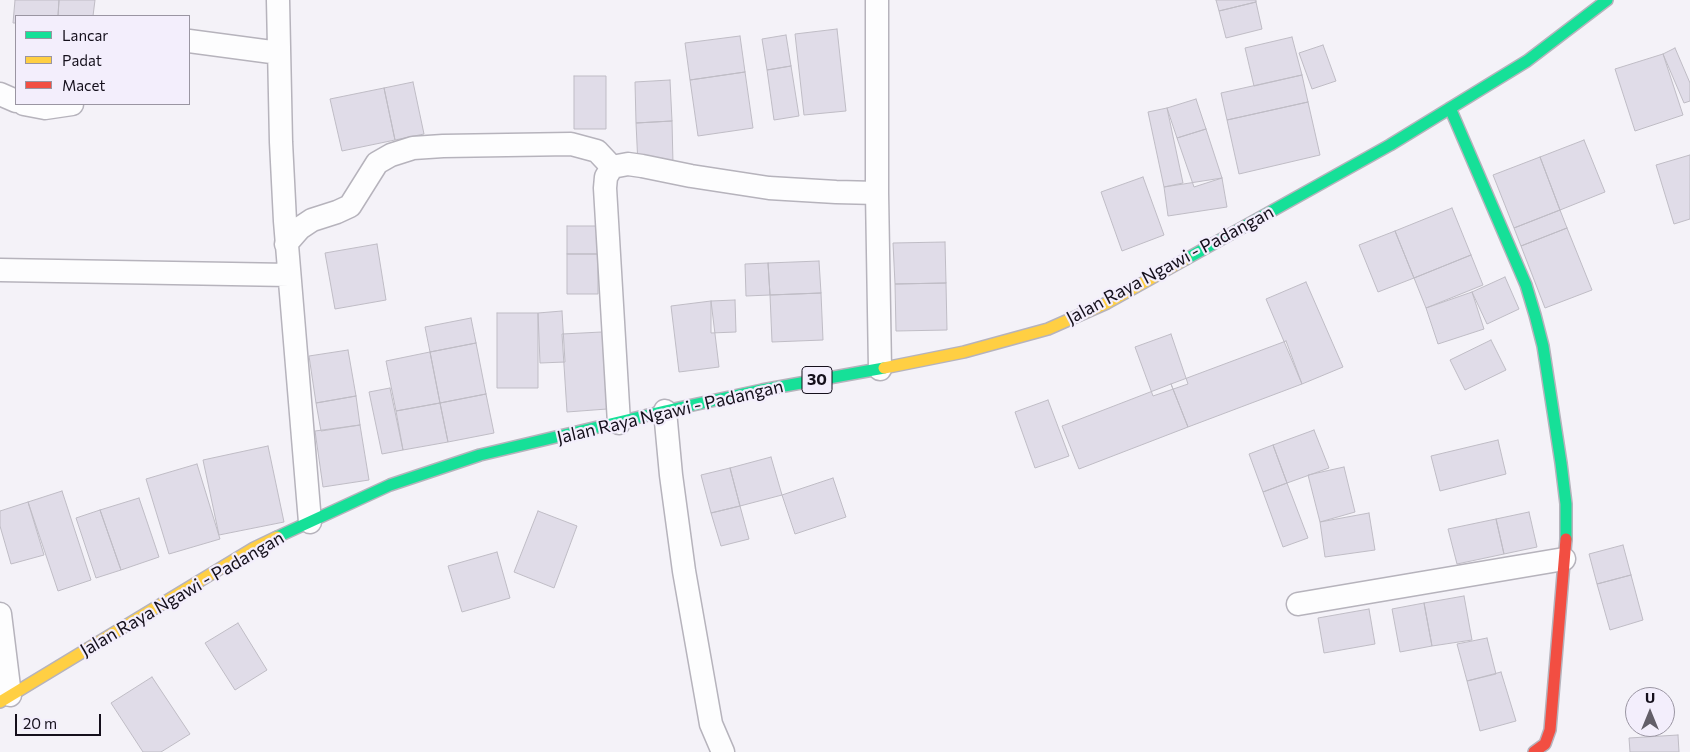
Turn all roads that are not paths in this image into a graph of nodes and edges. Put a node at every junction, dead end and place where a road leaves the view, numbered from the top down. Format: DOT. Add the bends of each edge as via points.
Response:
graph roads {
  1 [pos="278,0"];
  2 [pos="876,0"];
  3 [pos="1607,0"];
  4 [pos="190,41"];
  5 [pos="279,53"];
  6 [pos="0,94"];
  7 [pos="15,101"];
  8 [pos="29,105"];
  9 [pos="65,105"];
  10 [pos="1450,108"];
  11 [pos="612,167"];
  12 [pos="876,193"];
  13 [pos="286,244"];
  14 [pos="0,270"];
  15 [pos="289,275"];
  16 [pos="880,369"];
  17 [pos="665,411"];
  18 [pos="619,423"];
  19 [pos="310,522"];
  20 [pos="1564,559"];
  21 [pos="1298,604"];
  22 [pos="0,614"];
  23 [pos="5,698"];
  24 [pos="723,752"];
  25 [pos="1534,752"];
  1 -- 5 [label="street"];
  2 -- 12 [label="street"];
  3 -- 10 [label="main road, Jalan Raya Ngawi - Padangan / 30" via="1527,60"];
  4 -- 5 [label="street"];
  5 -- 13 [label="street"];
  6 -- 7 [label="street"];
  8 -- 9 [label="street" via="45,108"];
  10 -- 16 [label="main road, Jalan Raya Ngawi - Padangan / 30" via="1390,145 1107,303 1048,329 964,352"];
  10 -- 20 [label="main road" via="1526,285 1543,346 1562,463 1566,504"];
  11 -- 12 [label="street" via="628,164 769,188"];
  11 -- 13 [label="street" via="596,151 571,144 413,148 377,163 350,206 312,220"];
  11 -- 18 [label="street" via="606,177 605,188"];
  12 -- 16 [label="street"];
  13 -- 15 [label="street"];
  14 -- 15 [label="street"];
  15 -- 19 [label="street"];
  16 -- 17 [label="main road, Jalan Raya Ngawi - Padangan / 30"];
  17 -- 18 [label="main road, Jalan Raya Ngawi - Padangan / 30"];
  17 -- 24 [label="street" via="685,580 712,724"];
  18 -- 19 [label="main road, Jalan Raya Ngawi - Padangan / 30" via="480,455 390,485"];
  19 -- 23 [label="main road, Jalan Raya Ngawi - Padangan / 30" via="254,548"];
  20 -- 21 [label="street"];
  20 -- 25 [label="main road" via="1550,730 1545,744"];
  22 -- 23 [label="street"];
}
